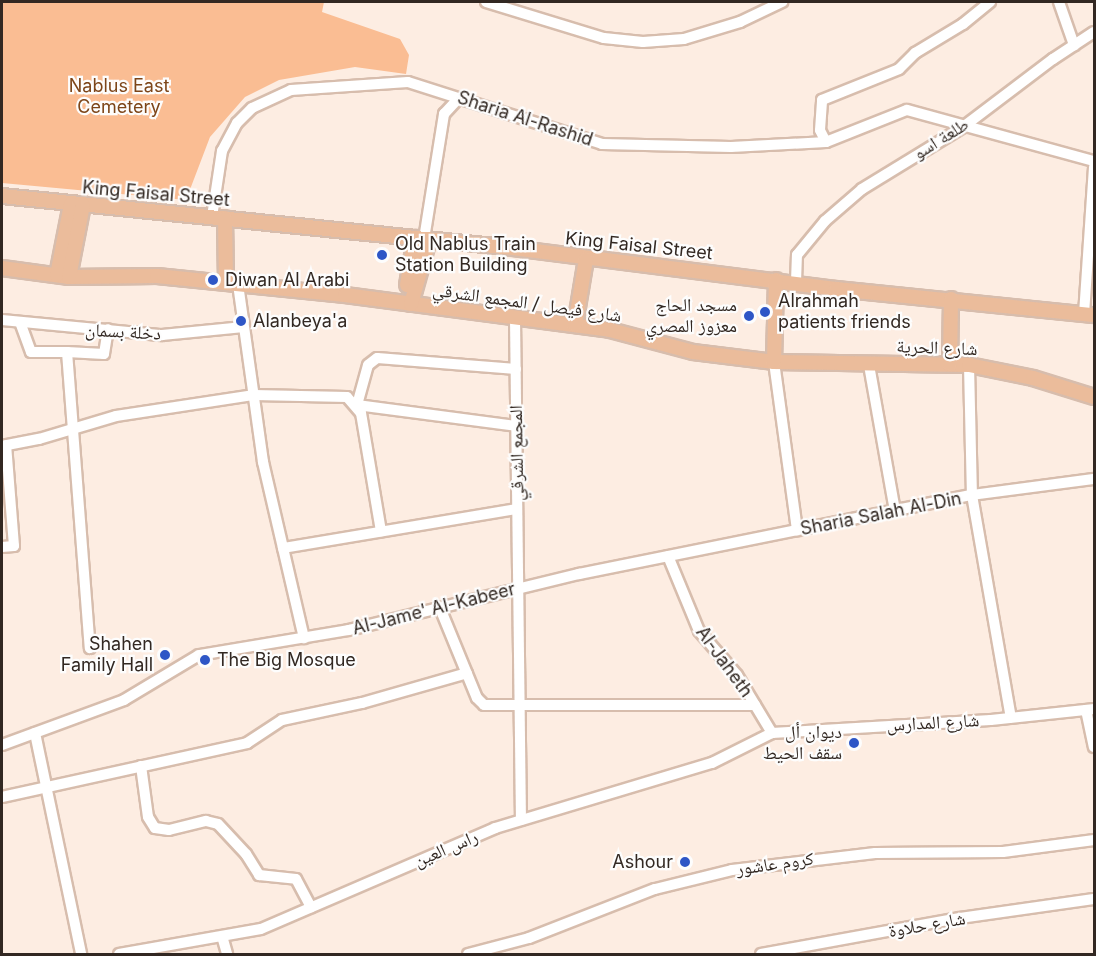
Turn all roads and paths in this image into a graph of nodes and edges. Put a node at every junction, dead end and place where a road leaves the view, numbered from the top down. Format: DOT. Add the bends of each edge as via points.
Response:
graph roads {
  1 [pos="486,2"];
  2 [pos="782,2"];
  3 [pos="990,2"];
  4 [pos="1059,2"];
  5 [pos="1095,32"];
  6 [pos="1074,45"];
  7 [pos="459,98"];
  8 [pos="963,127"];
  9 [pos="826,142"];
  10 [pos="1095,161"];
  11 [pos="1095,166"];
  12 [pos="2,196"];
  13 [pos="77,205"];
  14 [pos="218,218"];
  15 [pos="423,239"];
  16 [pos="586,259"];
  17 [pos="2,268"];
  18 [pos="63,276"];
  19 [pos="776,280"];
  20 [pos="796,282"];
  21 [pos="232,283"];
  22 [pos="951,299"];
  23 [pos="407,303"];
  24 [pos="1089,314"];
  25 [pos="515,318"];
  26 [pos="2,320"];
  27 [pos="20,322"];
  28 [pos="575,325"];
  29 [pos="244,327"];
  30 [pos="108,329"];
  31 [pos="67,352"];
  32 [pos="774,362"];
  33 [pos="950,364"];
  34 [pos="869,365"];
  35 [pos="969,365"];
  36 [pos="516,369"];
  37 [pos="254,395"];
  38 [pos="1095,397"];
  39 [pos="357,405"];
  40 [pos="516,426"];
  41 [pos="73,430"];
  42 [pos="4,445"];
  43 [pos="1095,479"];
  44 [pos="972,495"];
  45 [pos="517,509"];
  46 [pos="896,511"];
  47 [pos="796,530"];
  48 [pos="381,531"];
  49 [pos="2,547"];
  50 [pos="283,548"];
  51 [pos="668,556"];
  52 [pos="519,588"];
  53 [pos="440,608"];
  54 [pos="304,638"];
  55 [pos="90,648"];
  56 [pos="467,673"];
  57 [pos="755,705"];
  58 [pos="520,707"];
  59 [pos="1090,709"];
  60 [pos="1011,718"];
  61 [pos="35,733"];
  62 [pos="772,733"];
  63 [pos="2,746"];
  64 [pos="1095,747"];
  65 [pos="141,766"];
  66 [pos="47,789"];
  67 [pos="2,797"];
  68 [pos="521,820"];
  69 [pos="1095,840"];
  70 [pos="1095,899"];
  71 [pos="311,907"];
  72 [pos="222,936"];
  73 [pos="81,954"];
  74 [pos="119,954"];
  75 [pos="227,954"];
  76 [pos="468,954"];
  77 [pos="760,954"];
  1 -- 2 [label="street" via="604,38 643,42 684,39 740,22"];
  3 -- 9 [label="street" via="963,24 915,53 899,69 822,100 820,130"];
  4 -- 6 [label="street"];
  5 -- 6 [label="street, طلعة اسو"];
  6 -- 8 [label="street, طلعة اسو"];
  7 -- 9 [label="street, Sharia Al-Rashid" via="602,144 731,147"];
  7 -- 14 [label="street, Sharia Al-Rashid" via="408,82 291,90 270,97 252,108 231,132 222,151 213,193"];
  7 -- 15 [label="street" via="444,114"];
  8 -- 9 [label="street, Sharia Al-Rashid" via="907,110"];
  8 -- 10 [label="street, Sharia Al-Rashid"];
  8 -- 20 [label="street, طلعة اسو" via="862,189 825,221 797,255"];
  11 -- 24 [label="street"];
  12 -- 13 [label="main road, King Faisal Street"];
  13 -- 14 [label="main road, King Faisal Street"];
  13 -- 18 [label="main road"];
  14 -- 15 [label="main road, King Faisal Street"];
  14 -- 21 [label="main road"];
  15 -- 16 [label="main road, King Faisal Street"];
  15 -- 23 [label="main road"];
  16 -- 19 [label="main road, King Faisal Street"];
  16 -- 28 [label="main road"];
  17 -- 18 [label="main road, شارع فيصل / المجمع الشرقي"];
  18 -- 21 [label="main road, شارع فيصل / المجمع الشرقي" via="157,276"];
  19 -- 20 [label="main road, King Faisal Street"];
  19 -- 32 [label="main road"];
  20 -- 22 [label="main road, King Faisal Street"];
  21 -- 23 [label="main road, شارع فيصل / المجمع الشرقي"];
  21 -- 29 [label="street"];
  22 -- 24 [label="main road, King Faisal Street"];
  22 -- 33 [label="main road"];
  23 -- 25 [label="main road, شارع فيصل / المجمع الشرقي"];
  25 -- 28 [label="main road, شارع فيصل / المجمع الشرقي"];
  25 -- 36 [label="street, المجمع الشرقي"];
  26 -- 27 [label="street, دخلة بسمان"];
  27 -- 30 [label="street, دخلة بسمان" via="95,332"];
  27 -- 31 [label="street" via="30,352"];
  28 -- 32 [label="main road, شارع فيصل / المجمع الشرقي" via="693,352"];
  29 -- 30 [label="street, دخلة بسمان" via="162,335"];
  29 -- 37 [label="street"];
  30 -- 31 [label="street" via="104,354"];
  31 -- 41 [label="street"];
  32 -- 34 [label="main road, شارع الحرية"];
  32 -- 47 [label="street"];
  33 -- 34 [label="main road, شارع الحرية"];
  33 -- 35 [label="main road, شارع الحرية"];
  34 -- 46 [label="street"];
  35 -- 38 [label="main road, شارع الحرية" via="1033,378"];
  35 -- 44 [label="street"];
  36 -- 39 [label="street" via="377,358 367,368"];
  36 -- 40 [label="street, المجمع الشرقي"];
  37 -- 39 [label="street" via="341,396"];
  37 -- 41 [label="street" via="116,416"];
  37 -- 50 [label="street" via="263,462"];
  39 -- 40 [label="street"];
  39 -- 48 [label="street"];
  40 -- 45 [label="street, المجمع الشرقي"];
  41 -- 42 [label="street"];
  41 -- 55 [label="street"];
  42 -- 49 [label="street" via="14,546"];
  43 -- 44 [label="street, Sharia Salah Al-Din"];
  44 -- 46 [label="street, Sharia Salah Al-Din"];
  44 -- 60 [label="street"];
  45 -- 48 [label="street"];
  45 -- 52 [label="street, المجمع الشرقي"];
  46 -- 47 [label="street, Sharia Salah Al-Din"];
  47 -- 51 [label="street, Sharia Salah Al-Din"];
  48 -- 50 [label="street"];
  50 -- 54 [label="street"];
  51 -- 52 [label="street, Al-Jame' Al-Kabeer"];
  51 -- 57 [label="street, Al-Jaheth" via="699,631 737,675"];
  52 -- 53 [label="street, Al-Jame' Al-Kabeer"];
  52 -- 58 [label="street, المجمع الشرقي"];
  53 -- 54 [label="street, Al-Jame' Al-Kabeer"];
  53 -- 56 [label="street"];
  54 -- 61 [label="street, Al-Jame' Al-Kabeer" via="199,655 124,700"];
  56 -- 58 [label="street" via="484,705"];
  56 -- 65 [label="street" via="362,703 282,720 247,743"];
  57 -- 58 [label="street"];
  57 -- 62 [label="street, Al-Jaheth"];
  58 -- 68 [label="street, المجمع الشرقي"];
  59 -- 60 [label="street, شارع المدارس"];
  59 -- 64 [label="street"];
  60 -- 62 [label="street, شارع المدارس"];
  61 -- 63 [label="street"];
  61 -- 66 [label="street"];
  62 -- 68 [label="street, راس العين" via="712,763"];
  65 -- 66 [label="street"];
  65 -- 71 [label="street" via="148,817 155,828 165,831 206,821 218,824 246,854 259,875 296,879"];
  66 -- 67 [label="street"];
  66 -- 73 [label="street"];
  68 -- 71 [label="street, راس العين"];
  69 -- 76 [label="street, كروم عاشور" via="1003,852 875,853 732,870 655,889 529,938"];
  70 -- 77 [label="street, شارع حلاوة" via="960,918"];
  71 -- 72 [label="street, راس العين" via="261,929"];
  72 -- 74 [label="street, راس العين"];
  72 -- 75 [label="street"];
}
